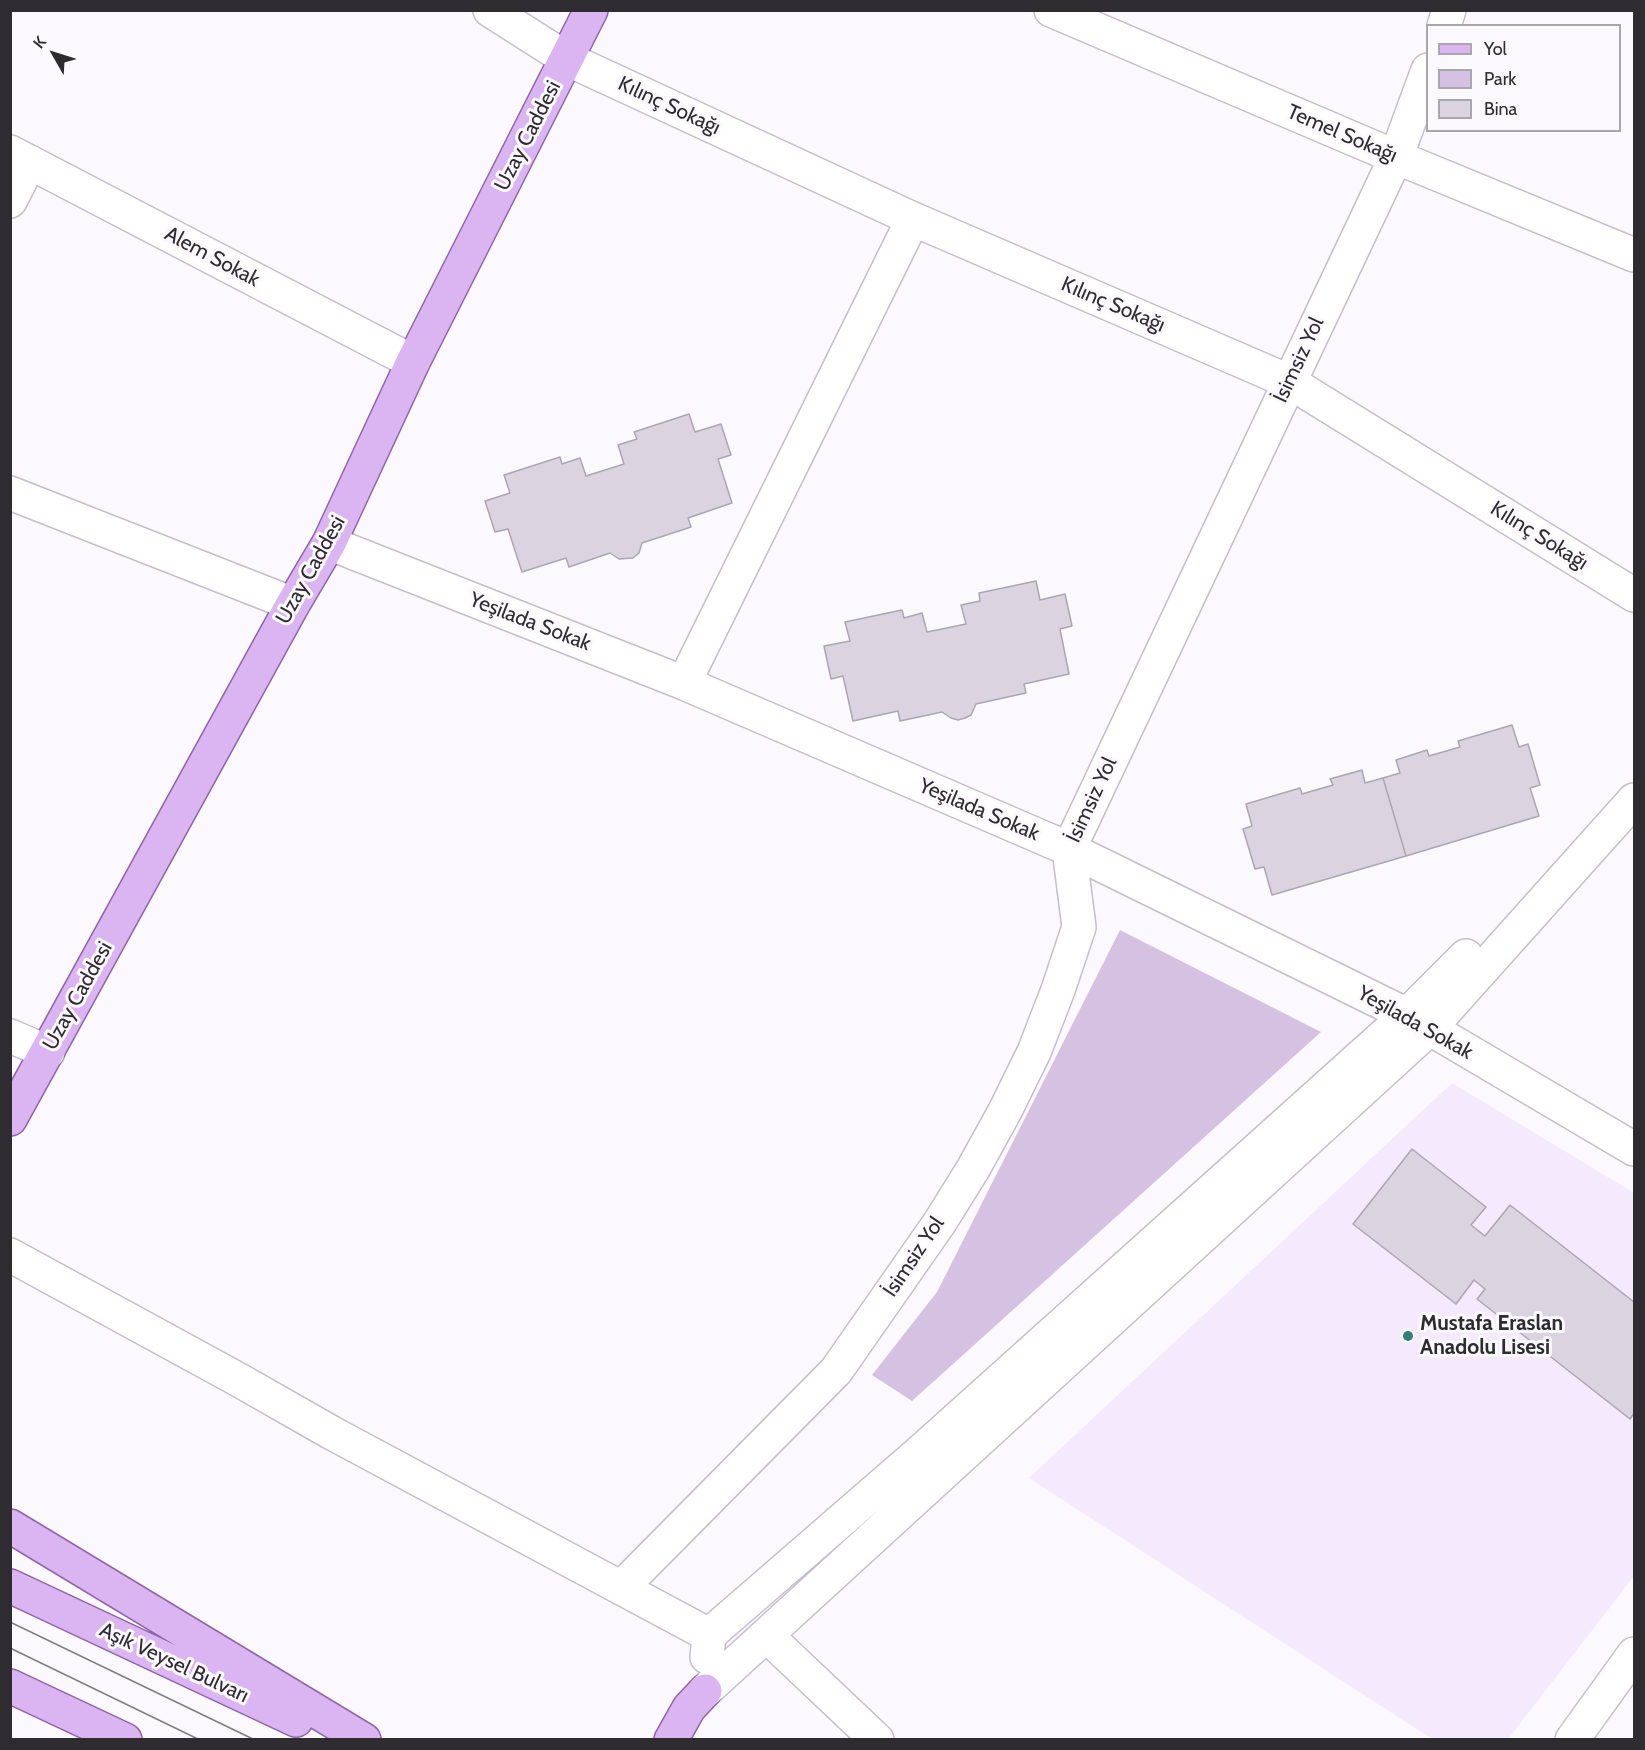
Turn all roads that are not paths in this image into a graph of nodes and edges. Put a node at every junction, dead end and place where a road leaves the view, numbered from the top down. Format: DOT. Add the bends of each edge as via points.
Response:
graph roads {
  1 [pos="490,10"];
  2 [pos="591,10"];
  3 [pos="1051,10"];
  4 [pos="567,59"];
  5 [pos="1426,75"];
  6 [pos="20,157"];
  7 [pos="1396,157"];
  8 [pos="10,201"];
  9 [pos="913,219"];
  10 [pos="1635,255"];
  11 [pos="413,362"];
  12 [pos="1288,381"];
  13 [pos="10,492"];
  14 [pos="329,543"];
  15 [pos="1635,595"];
  16 [pos="293,604"];
  17 [pos="684,683"];
  18 [pos="1635,787"];
  19 [pos="1635,800"];
  20 [pos="1069,849"];
  21 [pos="1418,1022"];
  22 [pos="10,1036"];
  23 [pos="48,1052"];
  24 [pos="10,1119"];
  25 [pos="1635,1149"];
  26 [pos="10,1255"];
  27 [pos="10,1526"];
  28 [pos="10,1586"];
  29 [pos="621,1588"];
  30 [pos="709,1635"];
  31 [pos="766,1635"];
  32 [pos="1635,1654"];
  33 [pos="10,1686"];
  34 [pos="705,1691"];
  35 [pos="10,1698"];
  36 [pos="64,1711"];
  37 [pos="125,1740"];
  38 [pos="338,1740"];
  39 [pos="364,1740"];
  40 [pos="671,1740"];
  41 [pos="877,1740"];
  42 [pos="1572,1740"];
  1 -- 4 [label="street, Kılınç Sokağı"];
  2 -- 4 [label="main road, Uzay Caddesi"];
  3 -- 7 [label="street, Temel Sokağı"];
  4 -- 9 [label="street, Kılınç Sokağı"];
  4 -- 11 [label="main road, Uzay Caddesi"];
  5 -- 7 [label="street, İsimsiz Yol"];
  6 -- 8 [label="street"];
  6 -- 11 [label="street, Alem Sokak"];
  7 -- 10 [label="street, Temel Sokağı"];
  7 -- 12 [label="street, İsimsiz Yol"];
  9 -- 12 [label="street, Kılınç Sokağı"];
  9 -- 17 [label="street"];
  11 -- 14 [label="main road, Uzay Caddesi"];
  12 -- 15 [label="street, Kılınç Sokağı"];
  12 -- 20 [label="street, İsimsiz Yol"];
  13 -- 16 [label="street"];
  14 -- 16 [label="main road, Uzay Caddesi"];
  14 -- 17 [label="street, Yeşilada Sokak"];
  16 -- 23 [label="main road, Uzay Caddesi"];
  17 -- 20 [label="street, Yeşilada Sokak"];
  18 -- 21 [label="street"];
  19 -- 21 [label="street"];
  20 -- 21 [label="street, Yeşilada Sokak"];
  20 -- 29 [label="street, İsimsiz Yol" via="1079,927 1034,1052 973,1169 836,1371"];
  21 -- 25 [label="street, Yeşilada Sokak"];
  21 -- 30 [label="street"];
  21 -- 31 [label="street"];
  22 -- 23 [label="street"];
  23 -- 24 [label="main road, Uzay Caddesi"];
  26 -- 29 [label="street"];
  27 -- 39 [label="main road"];
  28 -- 38 [label="main road, Aşık Veysel Bulvarı"];
  29 -- 30 [label="street"];
  30 -- 34 [label="street"];
  31 -- 34 [label="street"];
  31 -- 41 [label="street"];
  32 -- 42 [label="street"];
  33 -- 36 [label="main road"];
  34 -- 40 [label="main road" via="689,1708"];
  35 -- 36 [label="main road"];
  36 -- 37 [label="main road"];
}
